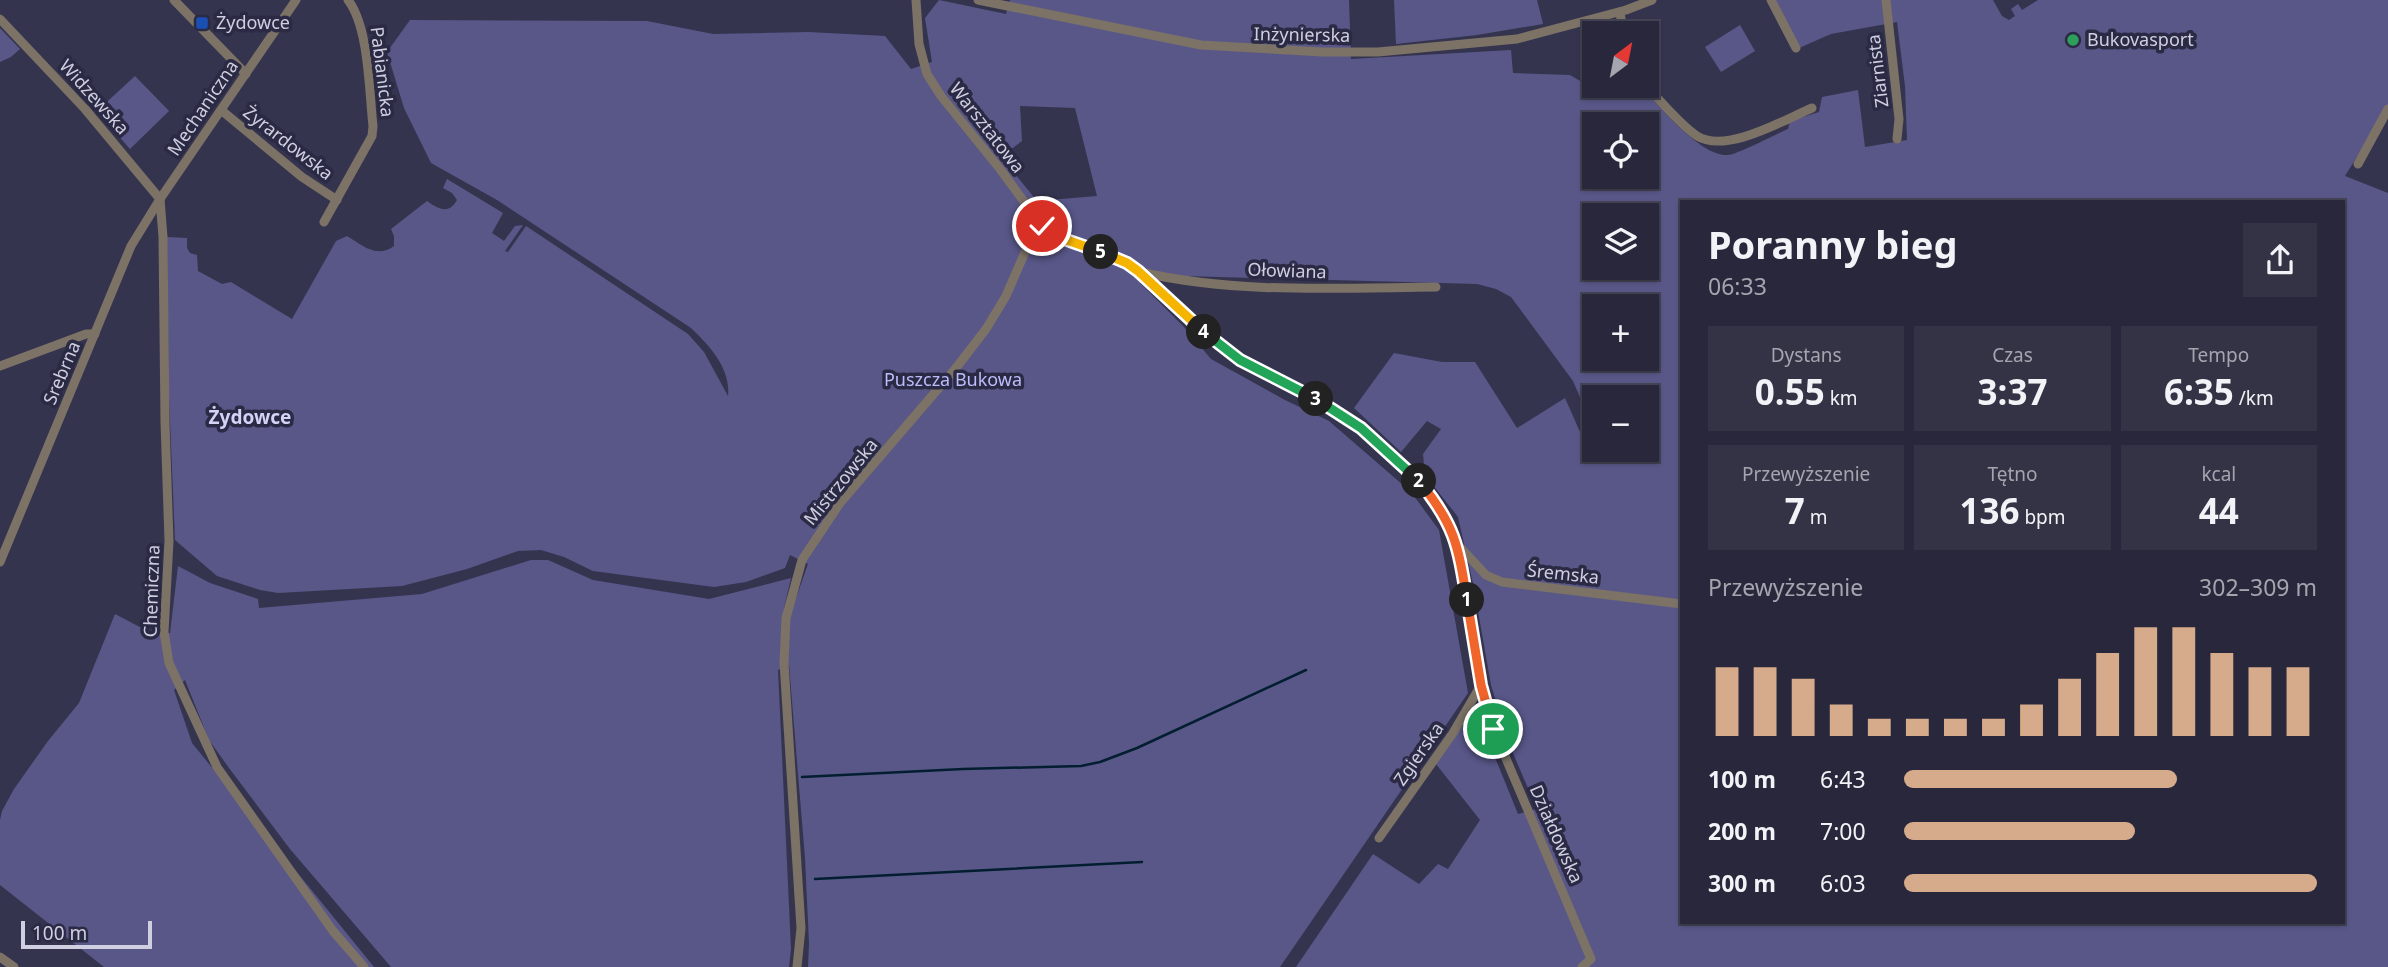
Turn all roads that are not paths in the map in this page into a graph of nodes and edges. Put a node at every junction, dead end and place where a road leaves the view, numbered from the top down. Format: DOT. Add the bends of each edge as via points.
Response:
graph roads {
  1 [pos="174,0"];
  2 [pos="296,0"];
  3 [pos="348,0"];
  4 [pos="916,0"];
  5 [pos="978,0"];
  6 [pos="1623,0"];
  7 [pos="1652,0"];
  8 [pos="1771,0"];
  9 [pos="1886,0"];
  10 [pos="1623,11"];
  11 [pos="0,19"];
  12 [pos="1623,21"];
  13 [pos="1796,48"];
  14 [pos="246,74"];
  15 [pos="1658,98"];
  16 [pos="1812,108"];
  17 [pos="221,110"];
  18 [pos="2387,115"];
  19 [pos="1897,139"];
  20 [pos="2358,164"];
  21 [pos="160,199"];
  22 [pos="337,200"];
  23 [pos="324,222"];
  24 [pos="1042,226"];
  25 [pos="1138,271"];
  26 [pos="1436,288"];
  27 [pos="95,334"];
  28 [pos="0,366"];
  29 [pos="1324,403"];
  30 [pos="1457,544"];
  31 [pos="0,562"];
  32 [pos="1680,604"];
  33 [pos="1481,685"];
  34 [pos="1379,838"];
  35 [pos="0,957"];
  36 [pos="14,967"];
  37 [pos="364,967"];
  38 [pos="797,967"];
  39 [pos="1581,967"];
  1 -- 14 [label="street"];
  2 -- 14 [label="street, Mechaniczna"];
  3 -- 22 [label="street, Pabianicka" via="359,22 373,126"];
  4 -- 24 [label="street, Warsztatowa" via="919,44 927,74"];
  5 -- 10 [label="street, Inżynierska" via="1201,45 1322,52 1378,52 1517,39"];
  6 -- 10 [label="street"];
  7 -- 10 [label="street, Inżynierska"];
  8 -- 13 [label="street"];
  9 -- 19 [label="street, Ziarnista" via="1899,119"];
  10 -- 12 [label="street"];
  11 -- 21 [label="street, Widzewska" via="85,109"];
  14 -- 17 [label="street, Mechaniczna"];
  15 -- 16 [label="street" via="1693,133 1712,141 1733,140"];
  17 -- 21 [label="street, Mechaniczna"];
  17 -- 22 [label="street, Żyrardowska"];
  18 -- 20 [label="street"];
  21 -- 27 [label="street, Srebrna" via="123,262"];
  21 -- 37 [label="street, Chemiczna" via="169,541 164,632 169,663 217,766 333,931"];
  22 -- 23 [label="street, Pabianicka"];
  24 -- 25 [label="street, Warsztatowa"];
  24 -- 38 [label="street, Mistrzowska" via="986,329 840,503 802,560 786,618 784,663 801,915"];
  25 -- 26 [label="street, Ołowiana" via="1184,282"];
  25 -- 29 [label="street, Warsztatowa" via="1227,351"];
  27 -- 28 [label="street"];
  27 -- 31 [label="street, Srebrna"];
  29 -- 30 [label="street, Działdowska" via="1361,428 1417,479 1444,515"];
  30 -- 32 [label="street, Śremska" via="1486,575 1502,582"];
  30 -- 33 [label="street, Działdowska"];
  33 -- 34 [label="street, Zgierska" via="1454,733"];
  33 -- 39 [label="street, Działdowska" via="1493,729 1591,959"];
  35 -- 36 [label="street"];
}
